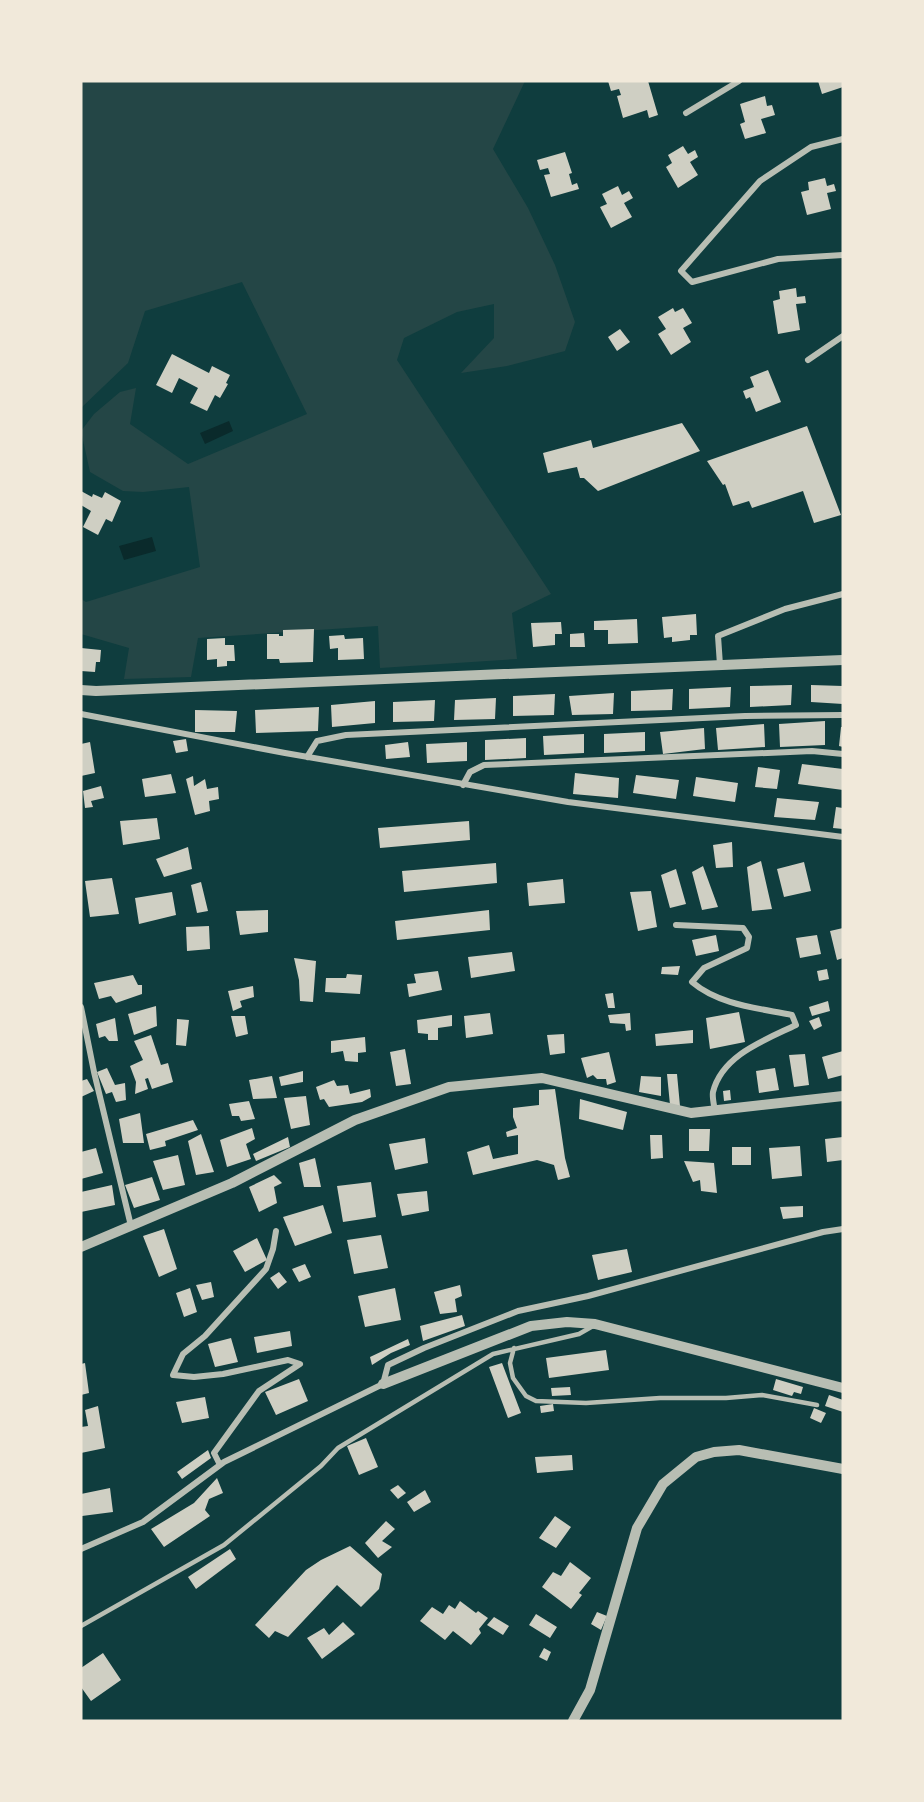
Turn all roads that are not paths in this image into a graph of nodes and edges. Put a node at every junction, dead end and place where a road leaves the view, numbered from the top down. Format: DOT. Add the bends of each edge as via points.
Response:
graph roads {
  1 [pos="739,81"];
  2 [pos="686,113"];
  3 [pos="843,139"];
  4 [pos="843,255"];
  5 [pos="843,336"];
  6 [pos="808,360"];
  7 [pos="843,594"];
  8 [pos="843,660"];
  9 [pos="720,665"];
  10 [pos="81,690"];
  11 [pos="81,714"];
  12 [pos="843,715"];
  13 [pos="843,754"];
  14 [pos="307,757"];
  15 [pos="463,785"];
  16 [pos="843,837"];
  17 [pos="676,925"];
  18 [pos="81,1007"];
  19 [pos="843,1096"];
  20 [pos="715,1110"];
  21 [pos="131,1227"];
  22 [pos="843,1229"];
  23 [pos="276,1231"];
  24 [pos="81,1247"];
  25 [pos="595,1324"];
  26 [pos="514,1348"];
  27 [pos="383,1384"];
  28 [pos="843,1388"];
  29 [pos="817,1405"];
  30 [pos="220,1465"];
  31 [pos="843,1469"];
  32 [pos="81,1549"];
  33 [pos="81,1626"];
  34 [pos="573,1721"];
  1 -- 2 [label="street"];
  3 -- 4 [label="street" via="811,147 760,181 681,271 692,282 778,259"];
  5 -- 6 [label="street"];
  7 -- 9 [label="street" via="785,609 718,636"];
  8 -- 9 [label="street"];
  9 -- 10 [label="street"];
  11 -- 14 [label="street"];
  12 -- 14 [label="street" via="346,735 317,741"];
  13 -- 15 [label="street" via="812,751 484,765 470,772"];
  14 -- 15 [label="street"];
  15 -- 16 [label="street"];
  17 -- 20 [label="street" via="743,928 749,937 747,948 704,968 692,981 705,993 736,1004 792,1015 796,1025 749,1048 726,1066 712,1093"];
  18 -- 21 [label="street"];
  19 -- 20 [label="street"];
  20 -- 21 [label="street" via="691,1113 542,1078 449,1087 355,1120 232,1183"];
  21 -- 24 [label="street"];
  22 -- 27 [label="street" via="518,1311 388,1365"];
  23 -- 30 [label="street" via="266,1269 206,1336 183,1354 173,1375 224,1374 288,1360 300,1364 259,1391 214,1453"];
  25 -- 26 [label="lane" via="579,1334"];
  25 -- 27 [label="street" via="531,1326"];
  25 -- 28 [label="street"];
  26 -- 29 [label="lane" via="510,1363 513,1378 526,1396 536,1401 586,1403 762,1395"];
  26 -- 33 [label="lane" via="493,1354 355,1436 224,1545"];
  27 -- 30 [label="street"];
  30 -- 32 [label="street" via="143,1522"];
  31 -- 34 [label="street" via="740,1450 714,1452 696,1458 663,1484 637,1528 590,1690"];
}
